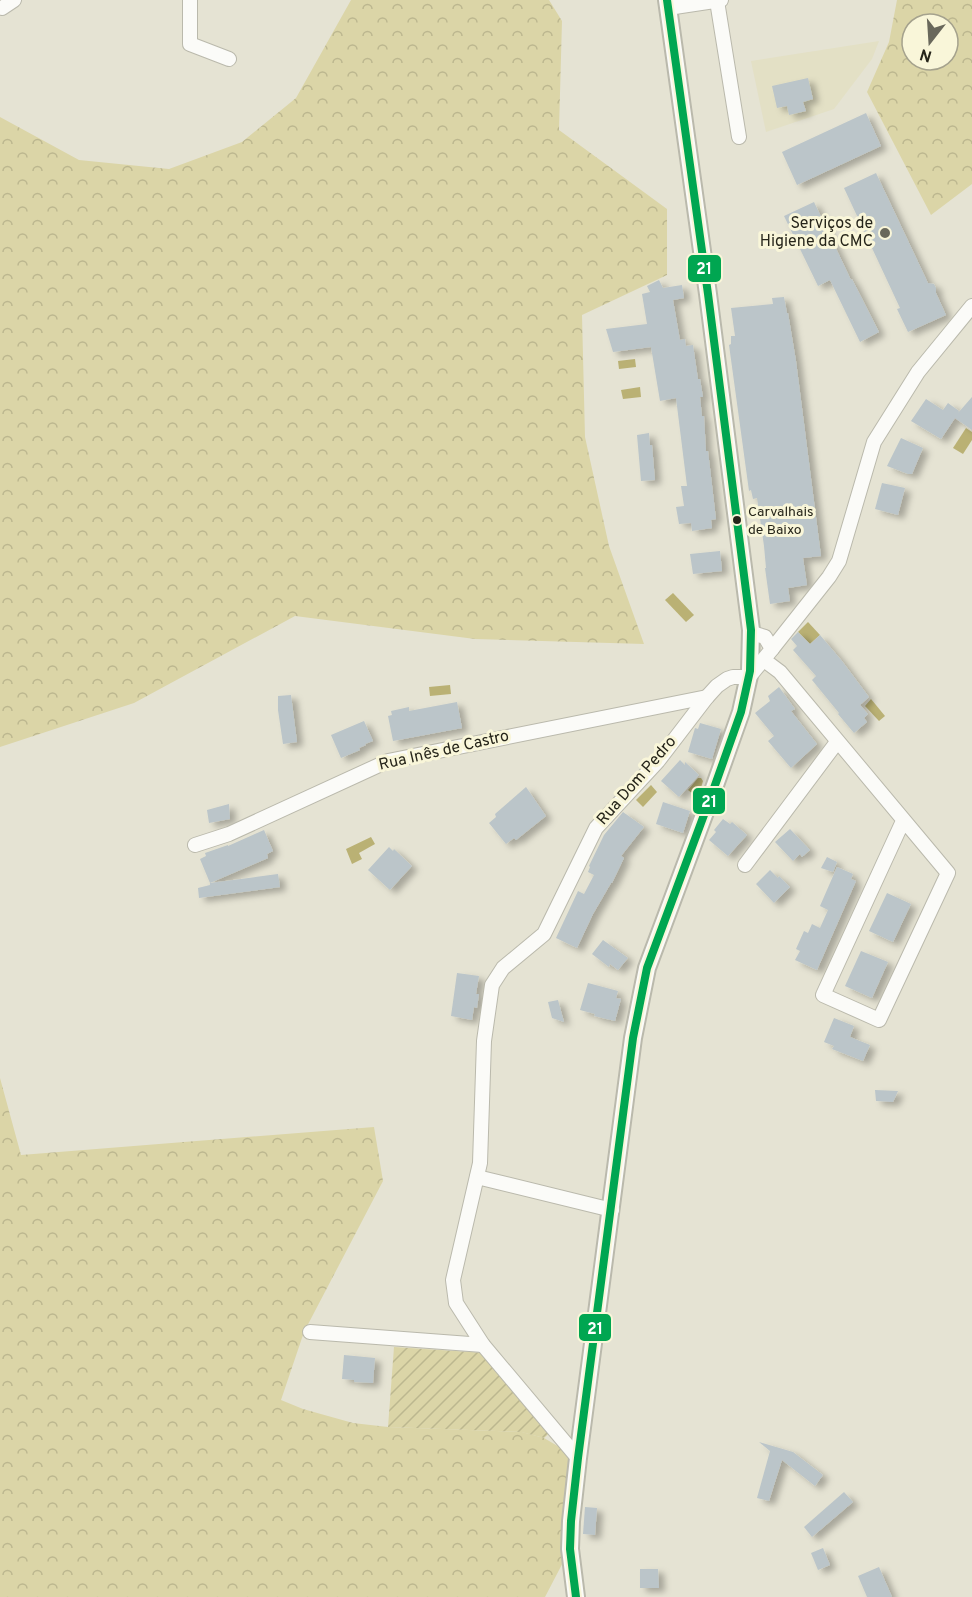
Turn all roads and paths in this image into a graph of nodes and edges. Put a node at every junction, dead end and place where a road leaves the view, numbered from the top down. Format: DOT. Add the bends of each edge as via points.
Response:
graph roads {
  1 [pos="190,0"];
  2 [pos="719,0"];
  3 [pos="668,4"];
  4 [pos="229,59"];
  5 [pos="739,137"];
  6 [pos="972,306"];
  7 [pos="752,633"];
  8 [pos="768,654"];
  9 [pos="749,674"];
  10 [pos="707,697"];
  11 [pos="837,742"];
  12 [pos="903,820"];
  13 [pos="195,845"];
  14 [pos="744,865"];
  15 [pos="477,1177"];
  16 [pos="612,1210"];
  17 [pos="310,1332"];
  18 [pos="483,1345"];
  19 [pos="578,1458"];
  20 [pos="576,1597"];
  1 -- 4 [label="street" via="190,44"];
  2 -- 3 [label="street"];
  2 -- 5 [label="street"];
  3 -- 7 [label="street"];
  6 -- 8 [label="street" via="918,372 874,442 839,561"];
  7 -- 8 [label="street" via="765,637"];
  7 -- 9 [label="street"];
  8 -- 9 [label="street"];
  8 -- 11 [label="street"];
  9 -- 10 [label="street, Rua Dom Pedro" via="728,679"];
  9 -- 16 [label="street" via="741,712 647,968 633,1038"];
  10 -- 13 [label="street, Rua Inês de Castro" via="388,761 229,834"];
  10 -- 15 [label="street, Rua Dom Pedro" via="658,761 596,828 544,934 502,968 492,985 484,1041"];
  11 -- 12 [label="street"];
  11 -- 14 [label="street"];
  12 -- 12 [label="street" via="948,873 879,1020 823,995"];
  15 -- 16 [label="street"];
  15 -- 18 [label="street, Rua Dom Pedro" via="453,1280 456,1302"];
  16 -- 19 [label="street"];
  17 -- 18 [label="street"];
  18 -- 19 [label="street, Rua Dom Pedro"];
  19 -- 20 [label="street" via="570,1549"];
}
